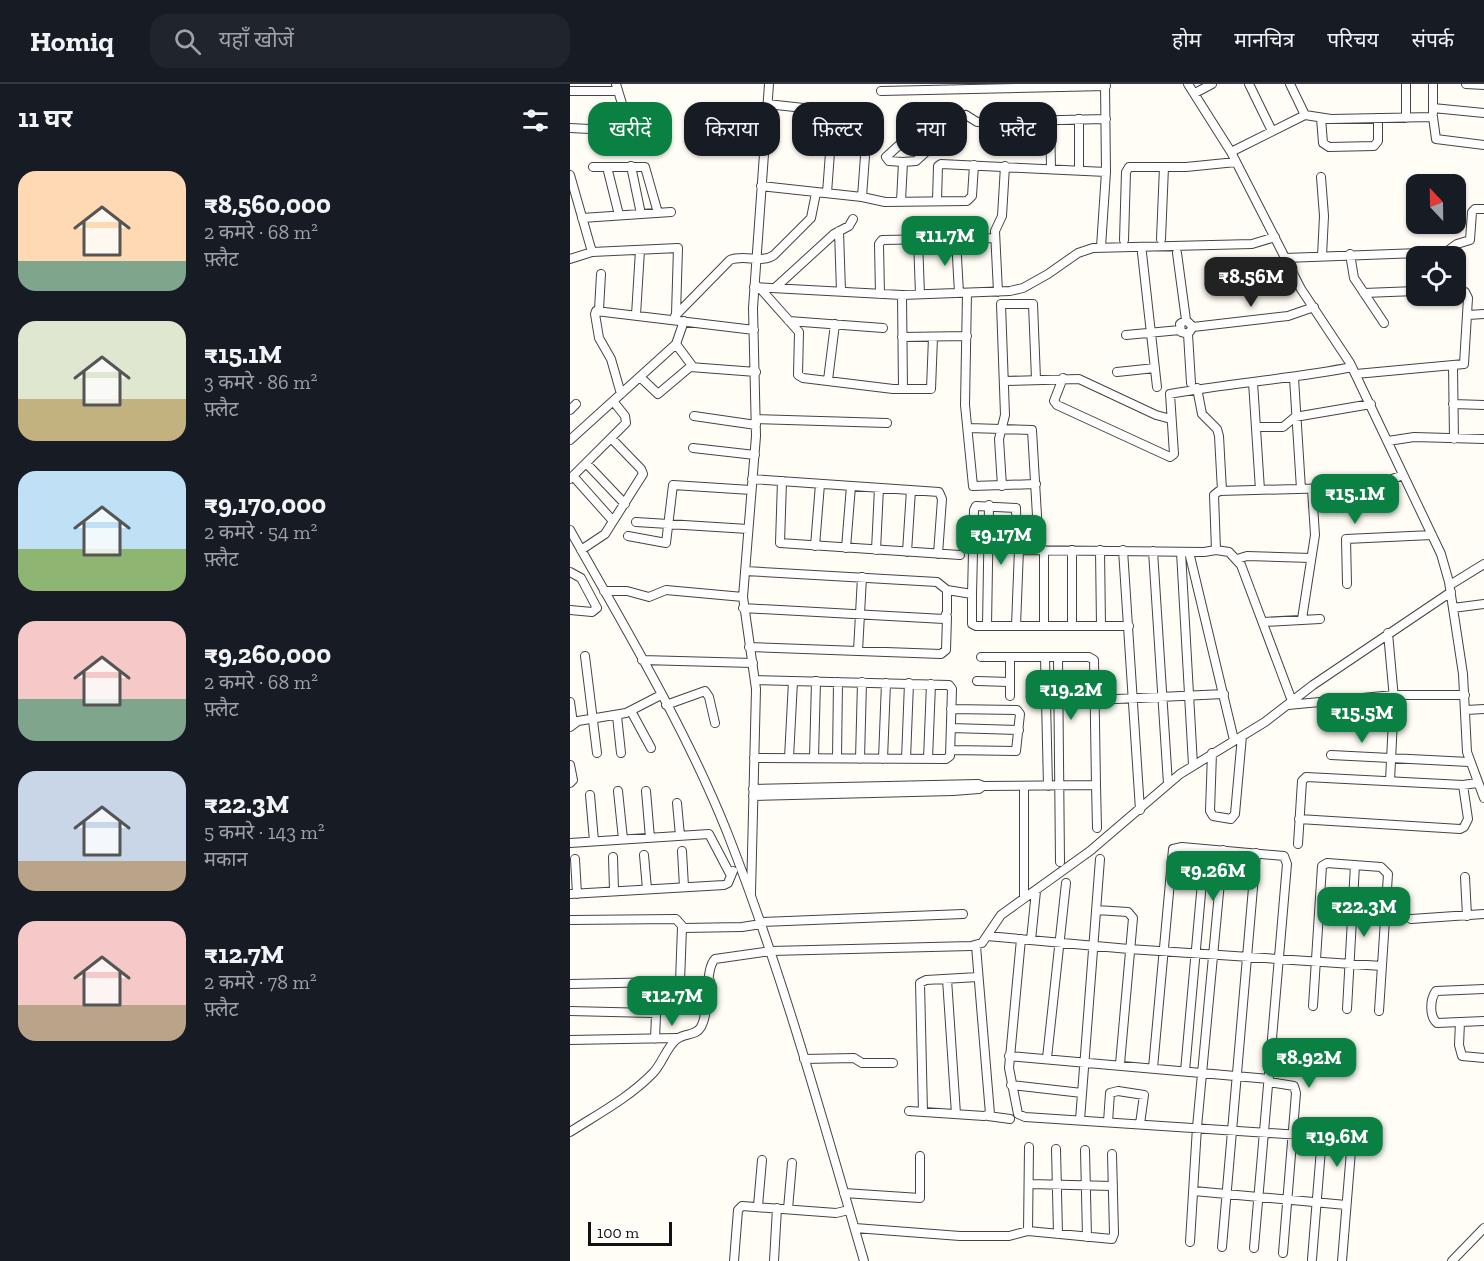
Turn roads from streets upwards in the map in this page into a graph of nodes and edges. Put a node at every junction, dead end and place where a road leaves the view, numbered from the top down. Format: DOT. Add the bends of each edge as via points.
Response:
graph roads {
  1 [pos="768,84"];
  2 [pos="1188,84"];
  3 [pos="1212,84"];
  4 [pos="1249,84"];
  5 [pos="1290,84"];
  6 [pos="1406,84"];
  7 [pos="1433,84"];
  8 [pos="1466,84"];
  9 [pos="1106,85"];
  10 [pos="1484,85"];
  11 [pos="617,88"];
  12 [pos="570,91"];
  13 [pos="881,91"];
  14 [pos="1195,93"];
  15 [pos="767,102"];
  16 [pos="1433,108"];
  17 [pos="1484,113"];
  18 [pos="1305,115"];
  19 [pos="1433,117"];
  20 [pos="1321,118"];
  21 [pos="1378,118"];
  22 [pos="1406,118"];
  23 [pos="1057,119"];
  24 [pos="1079,119"];
  25 [pos="1106,119"];
  26 [pos="979,122"];
  27 [pos="570,128"];
  28 [pos="588,129"];
  29 [pos="1272,131"];
  30 [pos="1484,145"];
  31 [pos="896,147"];
  32 [pos="1231,152"];
  33 [pos="763,156"];
  34 [pos="830,156"];
  35 [pos="865,156"];
  36 [pos="1051,156"];
  37 [pos="903,162"];
  38 [pos="1236,162"];
  39 [pos="974,165"];
  40 [pos="631,166"];
  41 [pos="1005,166"];
  42 [pos="593,167"];
  43 [pos="606,167"];
  44 [pos="1164,167"];
  45 [pos="1051,168"];
  46 [pos="1078,170"];
  47 [pos="1106,172"];
  48 [pos="570,175"];
  49 [pos="1321,177"];
  50 [pos="761,186"];
  51 [pos="816,193"];
  52 [pos="827,193"];
  53 [pos="862,197"];
  54 [pos="937,200"];
  55 [pos="901,201"];
  56 [pos="1484,208"];
  57 [pos="671,212"];
  58 [pos="658,213"];
  59 [pos="641,214"];
  60 [pos="619,215"];
  61 [pos="582,218"];
  62 [pos="853,219"];
  63 [pos="839,231"];
  64 [pos="1275,237"];
  65 [pos="995,238"];
  66 [pos="956,239"];
  67 [pos="1161,239"];
  68 [pos="918,240"];
  69 [pos="1124,240"];
  70 [pos="1101,247"];
  71 [pos="640,250"];
  72 [pos="592,252"];
  73 [pos="1142,253"];
  74 [pos="1177,253"];
  75 [pos="1350,254"];
  76 [pos="1322,256"];
  77 [pos="755,257"];
  78 [pos="1285,258"];
  79 [pos="570,259"];
  80 [pos="601,274"];
  81 [pos="1294,275"];
  82 [pos="1217,286"];
  83 [pos="756,287"];
  84 [pos="776,287"];
  85 [pos="841,291"];
  86 [pos="1012,291"];
  87 [pos="1406,291"];
  88 [pos="998,292"];
  89 [pos="963,293"];
  90 [pos="1364,293"];
  91 [pos="880,294"];
  92 [pos="920,294"];
  93 [pos="1466,294"];
  94 [pos="902,295"];
  95 [pos="1012,303"];
  96 [pos="1314,307"];
  97 [pos="599,310"];
  98 [pos="1484,314"];
  99 [pos="636,315"];
  100 [pos="1468,315"];
  101 [pos="675,317"];
  102 [pos="684,321"];
  103 [pos="789,321"];
  104 [pos="1384,323"];
  105 [pos="835,324"];
  106 [pos="882,328"];
  107 [pos="754,330"];
  108 [pos="1187,331"];
  109 [pos="1152,333"];
  110 [pos="1126,335"];
  111 [pos="967,336"];
  112 [pos="902,337"];
  113 [pos="933,337"];
  114 [pos="676,344"];
  115 [pos="1453,366"];
  116 [pos="693,368"];
  117 [pos="1155,368"];
  118 [pos="1354,370"];
  119 [pos="756,372"];
  120 [pos="1117,372"];
  121 [pos="640,377"];
  122 [pos="1063,378"];
  123 [pos="1294,378"];
  124 [pos="1036,379"];
  125 [pos="828,380"];
  126 [pos="1004,381"];
  127 [pos="1253,382"];
  128 [pos="1194,386"];
  129 [pos="1157,387"];
  130 [pos="903,389"];
  131 [pos="621,394"];
  132 [pos="613,401"];
  133 [pos="1371,404"];
  134 [pos="1453,405"];
  135 [pos="1484,405"];
  136 [pos="694,416"];
  137 [pos="1295,417"];
  138 [pos="1171,419"];
  139 [pos="757,422"];
  140 [pos="887,423"];
  141 [pos="968,428"];
  142 [pos="1001,428"];
  143 [pos="1256,428"];
  144 [pos="611,438"];
  145 [pos="1454,439"];
  146 [pos="1484,439"];
  147 [pos="570,440"];
  148 [pos="1388,441"];
  149 [pos="693,448"];
  150 [pos="754,455"];
  151 [pos="586,463"];
  152 [pos="1403,475"];
  153 [pos="571,478"];
  154 [pos="752,479"];
  155 [pos="782,481"];
  156 [pos="820,484"];
  157 [pos="1036,484"];
  158 [pos="851,486"];
  159 [pos="1002,486"];
  160 [pos="879,488"];
  161 [pos="1301,489"];
  162 [pos="1312,489"];
  163 [pos="751,490"];
  164 [pos="910,490"];
  165 [pos="1260,490"];
  166 [pos="1222,491"];
  167 [pos="625,504"];
  168 [pos="989,505"];
  169 [pos="613,521"];
  170 [pos="636,522"];
  171 [pos="669,524"];
  172 [pos="748,529"];
  173 [pos="570,530"];
  174 [pos="1432,535"];
  175 [pos="628,536"];
  176 [pos="815,546"];
  177 [pos="846,548"];
  178 [pos="1019,549"];
  179 [pos="581,550"];
  180 [pos="876,550"];
  181 [pos="1042,550"];
  182 [pos="1072,550"];
  183 [pos="1100,550"];
  184 [pos="1123,550"];
  185 [pos="1216,550"];
  186 [pos="1153,551"];
  187 [pos="907,552"];
  188 [pos="1185,552"];
  189 [pos="938,554"];
  190 [pos="960,555"];
  191 [pos="1311,558"];
  192 [pos="1237,559"];
  193 [pos="1484,564"];
  194 [pos="745,571"];
  195 [pos="570,572"];
  196 [pos="862,577"];
  197 [pos="1347,584"];
  198 [pos="1450,589"];
  199 [pos="947,590"];
  200 [pos="598,591"];
  201 [pos="972,594"];
  202 [pos="743,597"];
  203 [pos="1484,604"];
  204 [pos="743,608"];
  205 [pos="1453,608"];
  206 [pos="570,610"];
  207 [pos="860,615"];
  208 [pos="947,617"];
  209 [pos="1320,619"];
  210 [pos="1302,620"];
  211 [pos="1263,622"];
  212 [pos="987,626"];
  213 [pos="1016,626"];
  214 [pos="1044,626"];
  215 [pos="1072,626"];
  216 [pos="1101,626"];
  217 [pos="1128,626"];
  218 [pos="1388,633"];
  219 [pos="749,647"];
  220 [pos="858,651"];
  221 [pos="585,656"];
  222 [pos="981,657"];
  223 [pos="1010,657"];
  224 [pos="1045,657"];
  225 [pos="1058,657"];
  226 [pos="642,660"];
  227 [pos="753,663"];
  228 [pos="756,680"];
  229 [pos="793,681"];
  230 [pos="816,681"];
  231 [pos="977,681"];
  232 [pos="838,682"];
  233 [pos="862,682"];
  234 [pos="1010,682"];
  235 [pos="886,683"];
  236 [pos="909,683"];
  237 [pos="931,684"];
  238 [pos="1224,694"];
  239 [pos="1394,694"];
  240 [pos="1465,695"];
  241 [pos="1010,696"];
  242 [pos="657,697"];
  243 [pos="1190,697"];
  244 [pos="1161,698"];
  245 [pos="1095,700"];
  246 [pos="1134,700"];
  247 [pos="570,702"];
  248 [pos="1290,703"];
  249 [pos="666,705"];
  250 [pos="951,709"];
  251 [pos="1484,709"];
  252 [pos="1466,710"];
  253 [pos="631,711"];
  254 [pos="617,716"];
  255 [pos="594,720"];
  256 [pos="715,723"];
  257 [pos="572,725"];
  258 [pos="951,728"];
  259 [pos="1019,730"];
  260 [pos="1242,735"];
  261 [pos="1234,740"];
  262 [pos="651,748"];
  263 [pos="951,750"];
  264 [pos="597,753"];
  265 [pos="621,753"];
  266 [pos="1212,753"];
  267 [pos="1331,755"];
  268 [pos="754,758"];
  269 [pos="789,758"];
  270 [pos="814,758"];
  271 [pos="837,758"];
  272 [pos="1391,758"];
  273 [pos="860,759"];
  274 [pos="883,759"];
  275 [pos="906,759"];
  276 [pos="928,759"];
  277 [pos="1469,762"];
  278 [pos="570,765"];
  279 [pos="1193,765"];
  280 [pos="1390,781"];
  281 [pos="570,783"];
  282 [pos="1477,783"];
  283 [pos="1168,784"];
  284 [pos="1096,785"];
  285 [pos="1463,785"];
  286 [pos="1024,786"];
  287 [pos="1048,786"];
  288 [pos="1059,786"];
  289 [pos="618,791"];
  290 [pos="646,791"];
  291 [pos="753,792"];
  292 [pos="590,795"];
  293 [pos="1484,798"];
  294 [pos="677,803"];
  295 [pos="1140,810"];
  296 [pos="1299,819"];
  297 [pos="1097,828"];
  298 [pos="680,836"];
  299 [pos="650,838"];
  300 [pos="623,839"];
  301 [pos="594,841"];
  302 [pos="570,843"];
  303 [pos="1298,844"];
  304 [pos="1205,849"];
  305 [pos="1223,850"];
  306 [pos="682,851"];
  307 [pos="1256,853"];
  308 [pos="644,855"];
  309 [pos="613,857"];
  310 [pos="575,859"];
  311 [pos="1100,859"];
  312 [pos="751,860"];
  313 [pos="1060,862"];
  314 [pos="1355,865"];
  315 [pos="736,869"];
  316 [pos="1465,877"];
  317 [pos="1066,883"];
  318 [pos="684,887"];
  319 [pos="614,890"];
  320 [pos="646,890"];
  321 [pos="1036,891"];
  322 [pos="574,894"];
  323 [pos="750,894"];
  324 [pos="1024,898"];
  325 [pos="1096,910"];
  326 [pos="963,914"];
  327 [pos="1484,914"];
  328 [pos="1467,916"];
  329 [pos="1411,919"];
  330 [pos="570,920"];
  331 [pos="757,924"];
  332 [pos="682,927"];
  333 [pos="987,936"];
  334 [pos="1021,939"];
  335 [pos="1031,940"];
  336 [pos="1059,943"];
  337 [pos="976,946"];
  338 [pos="1092,946"];
  339 [pos="1129,949"];
  340 [pos="765,951"];
  341 [pos="1163,952"];
  342 [pos="1196,954"];
  343 [pos="1214,955"];
  344 [pos="1246,957"];
  345 [pos="1279,960"];
  346 [pos="1316,962"];
  347 [pos="1350,964"];
  348 [pos="1382,966"];
  349 [pos="978,977"];
  350 [pos="947,979"];
  351 [pos="710,981"];
  352 [pos="680,982"];
  353 [pos="570,984"];
  354 [pos="1484,989"];
  355 [pos="1313,1006"];
  356 [pos="1347,1009"];
  357 [pos="570,1011"];
  358 [pos="1379,1011"];
  359 [pos="1484,1021"];
  360 [pos="1460,1022"];
  361 [pos="677,1038"];
  362 [pos="656,1039"];
  363 [pos="570,1040"];
  364 [pos="1009,1056"];
  365 [pos="1047,1058"];
  366 [pos="1484,1058"];
  367 [pos="804,1059"];
  368 [pos="1083,1062"];
  369 [pos="893,1064"];
  370 [pos="1120,1064"];
  371 [pos="1153,1068"];
  372 [pos="1185,1071"];
  373 [pos="1203,1073"];
  374 [pos="1236,1076"];
  375 [pos="1269,1081"];
  376 [pos="1011,1085"];
  377 [pos="1082,1093"];
  378 [pos="909,1111"];
  379 [pos="923,1112"];
  380 [pos="956,1114"];
  381 [pos="988,1116"];
  382 [pos="1010,1119"];
  383 [pos="1080,1120"];
  384 [pos="1108,1122"];
  385 [pos="1140,1124"];
  386 [pos="1197,1127"];
  387 [pos="1232,1130"];
  388 [pos="570,1132"];
  389 [pos="1264,1133"];
  390 [pos="1292,1135"];
  391 [pos="1322,1137"];
  392 [pos="1029,1147"];
  393 [pos="1056,1149"];
  394 [pos="1085,1150"];
  395 [pos="1112,1154"];
  396 [pos="920,1156"];
  397 [pos="762,1160"];
  398 [pos="792,1163"];
  399 [pos="1029,1184"];
  400 [pos="1057,1185"];
  401 [pos="1085,1185"];
  402 [pos="1113,1186"];
  403 [pos="1194,1191"];
  404 [pos="844,1193"];
  405 [pos="1227,1195"];
  406 [pos="1258,1197"];
  407 [pos="1286,1200"];
  408 [pos="1316,1203"];
  409 [pos="1346,1205"];
  410 [pos="758,1206"];
  411 [pos="777,1208"];
  412 [pos="788,1209"];
  413 [pos="845,1212"];
  414 [pos="855,1228"];
  415 [pos="1484,1228"];
  416 [pos="1028,1231"];
  417 [pos="1058,1234"];
  418 [pos="1087,1237"];
  419 [pos="1190,1242"];
  420 [pos="1222,1247"];
  421 [pos="1254,1248"];
  422 [pos="1283,1253"];
  423 [pos="1312,1258"];
  424 [pos="734,1261"];
  425 [pos="774,1261"];
  426 [pos="864,1261"];
  427 [pos="1342,1261"];
  428 [pos="1452,1261"];
  1 -- 15 [label="street"];
  2 -- 14 [label="street"];
  3 -- 14 [label="street"];
  4 -- 29 [label="street"];
  5 -- 18 [label="street"];
  6 -- 22 [label="street"];
  7 -- 16 [label="street"];
  8 -- 10 [label="street"];
  9 -- 13 [label="street"];
  9 -- 25 [label="street"];
  11 -- 12 [label="street"];
  14 -- 32 [label="street"];
  16 -- 17 [label="street"];
  16 -- 19 [label="street"];
  18 -- 20 [label="street"];
  18 -- 29 [label="street"];
  19 -- 22 [label="street"];
  19 -- 30 [label="street" via="1436,139"];
  20 -- 21 [label="street"];
  20 -- 21 [label="street" via="1323,145 1329,147 1374,146 1378,141"];
  21 -- 22 [label="street"];
  23 -- 24 [label="street"];
  24 -- 25 [label="street"];
  24 -- 46 [label="street"];
  25 -- 47 [label="street"];
  26 -- 37 [label="street" via="966,115 918,160"];
  27 -- 28 [label="street"];
  29 -- 32 [label="street"];
  31 -- 37 [label="street" via="887,160"];
  32 -- 38 [label="street"];
  33 -- 50 [label="street"];
  34 -- 52 [label="street"];
  35 -- 53 [label="street"];
  36 -- 45 [label="street"];
  37 -- 55 [label="street"];
  38 -- 44 [label="street"];
  38 -- 64 [label="street"];
  39 -- 41 [label="street"];
  39 -- 54 [label="street" via="972,199"];
  39 -- 54 [label="street" via="939,165"];
  40 -- 43 [label="street"];
  40 -- 58 [label="street" via="647,169"];
  40 -- 59 [label="street"];
  41 -- 45 [label="street"];
  41 -- 65 [label="street" via="1002,216"];
  42 -- 43 [label="street"];
  43 -- 60 [label="street"];
  44 -- 67 [label="street"];
  44 -- 69 [label="street" via="1127,169"];
  45 -- 46 [label="street"];
  46 -- 47 [label="street"];
  47 -- 70 [label="street"];
  48 -- 61 [label="street"];
  49 -- 76 [label="street"];
  50 -- 51 [label="street"];
  50 -- 77 [label="street"];
  51 -- 52 [label="street"];
  51 -- 77 [label="street" via="809,221 771,257"];
  52 -- 53 [label="street"];
  53 -- 55 [label="street"];
  54 -- 55 [label="street"];
  56 -- 75 [label="street" via="1472,212 1470,240 1449,251"];
  57 -- 58 [label="street"];
  58 -- 59 [label="street"];
  59 -- 60 [label="street"];
  60 -- 61 [label="street"];
  61 -- 72 [label="street"];
  62 -- 63 [label="street"];
  63 -- 84 [label="street"];
  63 -- 85 [label="street"];
  64 -- 70 [label="street" via="1252,244"];
  64 -- 78 [label="street"];
  65 -- 66 [label="street"];
  65 -- 88 [label="street"];
  66 -- 68 [label="street"];
  66 -- 89 [label="street"];
  68 -- 91 [label="street" via="880,241"];
  68 -- 92 [label="street"];
  70 -- 86 [label="street" via="1078,253 1048,274"];
  71 -- 72 [label="street"];
  71 -- 99 [label="street"];
  71 -- 101 [label="street" via="678,248"];
  72 -- 79 [label="street"];
  73 -- 109 [label="street"];
  74 -- 108 [label="street" via="1186,320 1180,324"];
  75 -- 76 [label="street"];
  75 -- 90 [label="street" via="1354,278"];
  76 -- 78 [label="street"];
  77 -- 83 [label="street"];
  77 -- 101 [label="street" via="730,260"];
  78 -- 81 [label="street"];
  80 -- 97 [label="street"];
  81 -- 82 [label="street"];
  81 -- 96 [label="street"];
  83 -- 84 [label="street"];
  83 -- 103 [label="street"];
  83 -- 107 [label="street"];
  84 -- 85 [label="street"];
  85 -- 91 [label="street"];
  86 -- 88 [label="street"];
  86 -- 95 [label="street"];
  87 -- 90 [label="street"];
  88 -- 89 [label="street"];
  89 -- 92 [label="street"];
  89 -- 111 [label="street"];
  90 -- 104 [label="street"];
  91 -- 94 [label="street"];
  92 -- 94 [label="street"];
  93 -- 100 [label="street"];
  94 -- 112 [label="street"];
  95 -- 124 [label="street" via="1034,306"];
  95 -- 126 [label="street" via="1000,306"];
  96 -- 108 [label="street" via="1288,316"];
  96 -- 118 [label="street"];
  97 -- 99 [label="street"];
  97 -- 131 [label="street" via="595,314 599,338 611,359"];
  98 -- 100 [label="street"];
  99 -- 101 [label="street"];
  100 -- 115 [label="street" via="1466,362"];
  101 -- 102 [label="street"];
  102 -- 107 [label="street"];
  102 -- 114 [label="street"];
  103 -- 105 [label="street"];
  103 -- 125 [label="street" via="800,336 800,377"];
  105 -- 106 [label="street"];
  105 -- 125 [label="street"];
  107 -- 119 [label="street"];
  108 -- 109 [label="street"];
  108 -- 128 [label="street"];
  109 -- 110 [label="street"];
  109 -- 117 [label="street"];
  111 -- 113 [label="street"];
  111 -- 141 [label="street"];
  112 -- 113 [label="street"];
  112 -- 130 [label="street"];
  113 -- 130 [label="street" via="933,387"];
  114 -- 116 [label="street"];
  114 -- 121 [label="street"];
  115 -- 118 [label="street"];
  115 -- 134 [label="street"];
  116 -- 119 [label="street"];
  116 -- 121 [label="street" via="657,394"];
  117 -- 120 [label="street"];
  117 -- 129 [label="street"];
  118 -- 123 [label="street"];
  118 -- 133 [label="street"];
  119 -- 139 [label="street"];
  121 -- 131 [label="street"];
  122 -- 124 [label="street"];
  122 -- 138 [label="street" via="1079,379"];
  122 -- 138 [label="street" via="1054,401 1057,405 1170,457 1174,454"];
  123 -- 127 [label="street"];
  123 -- 137 [label="street"];
  124 -- 126 [label="street"];
  125 -- 130 [label="street"];
  126 -- 142 [label="street" via="1005,415"];
  127 -- 128 [label="street"];
  127 -- 143 [label="street"];
  128 -- 138 [label="street" via="1169,394"];
  128 -- 166 [label="street" via="1202,414 1219,436"];
  131 -- 132 [label="street"];
  132 -- 144 [label="street" via="627,421"];
  132 -- 147 [label="street"];
  133 -- 137 [label="street"];
  133 -- 148 [label="street"];
  134 -- 135 [label="street"];
  134 -- 145 [label="street"];
  136 -- 139 [label="street"];
  137 -- 143 [label="street" via="1283,427"];
  137 -- 161 [label="street"];
  139 -- 140 [label="street"];
  139 -- 150 [label="street"];
  141 -- 142 [label="street"];
  141 -- 159 [label="street" via="973,486"];
  142 -- 157 [label="street" via="1032,430"];
  142 -- 159 [label="street"];
  143 -- 165 [label="street"];
  144 -- 151 [label="street"];
  144 -- 167 [label="street" via="643,472"];
  145 -- 146 [label="street"];
  145 -- 148 [label="street" via="1414,437"];
  148 -- 152 [label="street"];
  149 -- 150 [label="street"];
  150 -- 154 [label="street"];
  151 -- 153 [label="street"];
  151 -- 167 [label="street"];
  152 -- 162 [label="street" via="1371,487"];
  152 -- 174 [label="street"];
  153 -- 169 [label="street"];
  154 -- 155 [label="street"];
  154 -- 163 [label="street"];
  155 -- 156 [label="street"];
  155 -- 176 [label="street" via="780,543"];
  156 -- 158 [label="street"];
  156 -- 176 [label="street"];
  157 -- 159 [label="street"];
  157 -- 181 [label="street"];
  158 -- 160 [label="street"];
  158 -- 177 [label="street"];
  160 -- 164 [label="street"];
  160 -- 180 [label="street"];
  161 -- 162 [label="street"];
  161 -- 165 [label="street"];
  162 -- 191 [label="street" via="1315,535"];
  163 -- 171 [label="street" via="671,486"];
  163 -- 172 [label="street"];
  164 -- 187 [label="street"];
  164 -- 189 [label="street" via="942,495"];
  165 -- 166 [label="street"];
  166 -- 185 [label="street" via="1214,495"];
  167 -- 169 [label="street"];
  168 -- 178 [label="street" via="1016,508"];
  168 -- 201 [label="street" via="976,506 974,510"];
  168 -- 212 [label="street"];
  169 -- 179 [label="street" via="602,537"];
  170 -- 171 [label="street"];
  171 -- 172 [label="street"];
  171 -- 175 [label="street" via="665,544"];
  172 -- 194 [label="street"];
  173 -- 179 [label="street"];
  174 -- 197 [label="street" via="1346,539"];
  174 -- 198 [label="street" via="1442,554"];
  176 -- 177 [label="street"];
  177 -- 180 [label="street"];
  178 -- 181 [label="street"];
  178 -- 213 [label="street"];
  179 -- 200 [label="street"];
  180 -- 187 [label="street"];
  181 -- 182 [label="street"];
  181 -- 214 [label="street"];
  182 -- 183 [label="street"];
  182 -- 215 [label="street"];
  183 -- 184 [label="street"];
  183 -- 216 [label="street"];
  184 -- 186 [label="street"];
  184 -- 217 [label="street"];
  185 -- 188 [label="street"];
  185 -- 192 [label="street" via="1229,552"];
  186 -- 188 [label="street"];
  186 -- 244 [label="street"];
  187 -- 189 [label="street"];
  188 -- 238 [label="street"];
  188 -- 243 [label="street"];
  189 -- 190 [label="street"];
  191 -- 192 [label="street"];
  191 -- 210 [label="street"];
  192 -- 211 [label="street"];
  193 -- 198 [label="street"];
  194 -- 196 [label="street"];
  194 -- 202 [label="street"];
  195 -- 200 [label="street"];
  196 -- 199 [label="street" via="932,581"];
  196 -- 207 [label="street"];
  198 -- 205 [label="street"];
  198 -- 218 [label="street"];
  199 -- 201 [label="street"];
  199 -- 208 [label="street"];
  200 -- 202 [label="street" via="627,591 649,597 666,590"];
  200 -- 206 [label="street" via="597,610"];
  200 -- 226 [label="street"];
  201 -- 212 [label="street" via="972,624"];
  202 -- 204 [label="street"];
  203 -- 205 [label="street"];
  204 -- 207 [label="street"];
  204 -- 219 [label="street"];
  205 -- 240 [label="street"];
  207 -- 208 [label="street"];
  207 -- 220 [label="street"];
  208 -- 220 [label="street" via="944,653"];
  209 -- 210 [label="street"];
  210 -- 211 [label="street"];
  211 -- 248 [label="street"];
  212 -- 213 [label="street"];
  213 -- 214 [label="street"];
  214 -- 215 [label="street"];
  215 -- 216 [label="street"];
  216 -- 217 [label="street"];
  217 -- 246 [label="street"];
  218 -- 239 [label="street"];
  218 -- 248 [label="street"];
  219 -- 220 [label="street"];
  219 -- 227 [label="street"];
  221 -- 255 [label="street"];
  222 -- 223 [label="street"];
  223 -- 224 [label="street"];
  223 -- 234 [label="street"];
  224 -- 225 [label="street"];
  224 -- 287 [label="street"];
  225 -- 245 [label="street" via="1094,660"];
  225 -- 288 [label="street"];
  226 -- 227 [label="street"];
  226 -- 242 [label="street"];
  227 -- 228 [label="street"];
  228 -- 229 [label="street"];
  228 -- 268 [label="street"];
  229 -- 230 [label="street"];
  229 -- 269 [label="street"];
  230 -- 232 [label="street"];
  230 -- 270 [label="street"];
  231 -- 234 [label="street"];
  232 -- 233 [label="street"];
  232 -- 271 [label="street"];
  233 -- 235 [label="street"];
  233 -- 273 [label="street"];
  234 -- 241 [label="street"];
  235 -- 236 [label="street"];
  235 -- 274 [label="street"];
  236 -- 237 [label="street"];
  236 -- 275 [label="street"];
  237 -- 250 [label="street" via="951,686"];
  237 -- 276 [label="street"];
  238 -- 243 [label="street"];
  238 -- 261 [label="street"];
  239 -- 240 [label="street"];
  239 -- 248 [label="street"];
  239 -- 272 [label="street"];
  240 -- 252 [label="street"];
  242 -- 249 [label="street"];
  242 -- 253 [label="street"];
  243 -- 244 [label="street"];
  243 -- 279 [label="street"];
  244 -- 246 [label="street"];
  244 -- 283 [label="street"];
  245 -- 246 [label="street"];
  245 -- 284 [label="street"];
  246 -- 295 [label="street"];
  247 -- 257 [label="street"];
  248 -- 260 [label="street"];
  249 -- 256 [label="street" via="705,691"];
  249 -- 315 [label="street" via="711,794"];
  250 -- 258 [label="street"];
  250 -- 259 [label="street" via="1019,710"];
  251 -- 252 [label="street"];
  252 -- 277 [label="street"];
  253 -- 254 [label="street"];
  253 -- 262 [label="street"];
  254 -- 255 [label="street"];
  254 -- 265 [label="street"];
  255 -- 257 [label="street"];
  255 -- 264 [label="street"];
  258 -- 259 [label="street"];
  258 -- 263 [label="street"];
  259 -- 263 [label="street" via="1016,750"];
  260 -- 261 [label="street"];
  260 -- 266 [label="street" via="1235,814 1231,819 1213,816 1210,811"];
  261 -- 266 [label="street"];
  263 -- 276 [label="street" via="949,758"];
  266 -- 279 [label="street"];
  267 -- 272 [label="street"];
  268 -- 269 [label="street"];
  268 -- 291 [label="street"];
  269 -- 270 [label="street"];
  270 -- 271 [label="street"];
  271 -- 273 [label="street"];
  272 -- 277 [label="street"];
  272 -- 280 [label="street"];
  273 -- 274 [label="street"];
  274 -- 275 [label="street"];
  275 -- 276 [label="street"];
  277 -- 282 [label="street"];
  278 -- 281 [label="street"];
  279 -- 283 [label="street"];
  280 -- 285 [label="street"];
  280 -- 296 [label="street" via="1306,777 1302,781"];
  282 -- 285 [label="street"];
  282 -- 293 [label="street"];
  283 -- 295 [label="street"];
  284 -- 288 [label="street"];
  284 -- 297 [label="street"];
  285 -- 296 [label="street" via="1468,819 1460,828"];
  286 -- 287 [label="street"];
  286 -- 291 [label="street"];
  286 -- 324 [label="street"];
  287 -- 288 [label="street"];
  288 -- 313 [label="street"];
  289 -- 300 [label="street"];
  290 -- 299 [label="street"];
  291 -- 312 [label="street"];
  292 -- 301 [label="street"];
  294 -- 298 [label="street"];
  295 -- 321 [label="street"];
  296 -- 303 [label="street"];
  298 -- 299 [label="street"];
  298 -- 315 [label="street" via="712,835"];
  299 -- 300 [label="street"];
  300 -- 301 [label="street"];
  301 -- 302 [label="street"];
  304 -- 305 [label="street"];
  304 -- 341 [label="street" via="1173,849"];
  304 -- 342 [label="street"];
  305 -- 307 [label="street"];
  305 -- 343 [label="street"];
  306 -- 318 [label="street"];
  307 -- 344 [label="street"];
  307 -- 345 [label="street" via="1286,859"];
  308 -- 320 [label="street"];
  309 -- 319 [label="street"];
  310 -- 322 [label="street"];
  311 -- 325 [label="street"];
  312 -- 315 [label="street"];
  312 -- 323 [label="street"];
  314 -- 346 [label="street" via="1322,866"];
  314 -- 347 [label="street"];
  314 -- 348 [label="street" via="1387,870"];
  315 -- 318 [label="street" via="727,885"];
  315 -- 323 [label="street"];
  316 -- 328 [label="street"];
  317 -- 336 [label="street"];
  318 -- 320 [label="street"];
  319 -- 320 [label="street"];
  319 -- 322 [label="street"];
  321 -- 324 [label="street"];
  321 -- 335 [label="street"];
  323 -- 331 [label="street"];
  324 -- 333 [label="street" via="996,919"];
  325 -- 338 [label="street"];
  325 -- 339 [label="street" via="1131,913"];
  326 -- 331 [label="street"];
  327 -- 328 [label="street"];
  328 -- 329 [label="street"];
  330 -- 332 [label="street" via="676,920"];
  331 -- 332 [label="street"];
  331 -- 340 [label="street"];
  332 -- 352 [label="street"];
  333 -- 334 [label="street"];
  333 -- 337 [label="street"];
  334 -- 335 [label="street"];
  334 -- 364 [label="street"];
  335 -- 336 [label="street"];
  336 -- 338 [label="street"];
  336 -- 365 [label="street"];
  337 -- 340 [label="street"];
  337 -- 349 [label="street"];
  338 -- 339 [label="street"];
  338 -- 368 [label="street"];
  339 -- 341 [label="street"];
  339 -- 370 [label="street"];
  340 -- 351 [label="street" via="715,959"];
  340 -- 367 [label="street"];
  341 -- 342 [label="street"];
  341 -- 371 [label="street"];
  342 -- 343 [label="street"];
  342 -- 372 [label="street"];
  343 -- 344 [label="street"];
  343 -- 373 [label="street"];
  344 -- 345 [label="street"];
  344 -- 374 [label="street"];
  345 -- 346 [label="street"];
  345 -- 375 [label="street"];
  346 -- 347 [label="street"];
  346 -- 355 [label="street"];
  347 -- 348 [label="street"];
  347 -- 356 [label="street"];
  348 -- 358 [label="street"];
  349 -- 350 [label="street"];
  349 -- 381 [label="street"];
  350 -- 379 [label="street" via="920,983"];
  350 -- 380 [label="street"];
  351 -- 352 [label="street"];
  351 -- 361 [label="street" via="701,1028"];
  352 -- 353 [label="street"];
  354 -- 360 [label="street" via="1434,993 1434,1021"];
  357 -- 362 [label="street" via="652,1013 656,1015"];
  359 -- 360 [label="street"];
  360 -- 366 [label="street" via="1462,1056"];
  361 -- 362 [label="street"];
  361 -- 388 [label="street" via="660,1065 643,1082"];
  362 -- 363 [label="street"];
  364 -- 365 [label="street"];
  364 -- 376 [label="street"];
  365 -- 368 [label="street"];
  367 -- 369 [label="street" via="854,1058 864,1063"];
  367 -- 404 [label="street"];
  368 -- 370 [label="street"];
  368 -- 377 [label="street"];
  370 -- 371 [label="street"];
  371 -- 372 [label="street"];
  372 -- 373 [label="street"];
  373 -- 374 [label="street"];
  373 -- 386 [label="street"];
  374 -- 375 [label="street"];
  374 -- 387 [label="street"];
  375 -- 389 [label="street"];
  375 -- 390 [label="street" via="1296,1089"];
  376 -- 377 [label="street"];
  376 -- 383 [label="street" via="1021,1116"];
  377 -- 383 [label="street"];
  378 -- 379 [label="street"];
  379 -- 380 [label="street"];
  380 -- 381 [label="street"];
  381 -- 382 [label="street"];
  383 -- 384 [label="street"];
  384 -- 385 [label="street"];
  384 -- 385 [label="street" via="1110,1093 1118,1091 1144,1095"];
  385 -- 386 [label="street"];
  386 -- 387 [label="street"];
  386 -- 403 [label="street"];
  387 -- 389 [label="street"];
  387 -- 405 [label="street"];
  389 -- 390 [label="street"];
  389 -- 406 [label="street"];
  390 -- 391 [label="street"];
  390 -- 407 [label="street"];
  391 -- 408 [label="street"];
  391 -- 409 [label="street" via="1346,1138 1350,1143"];
  392 -- 399 [label="street"];
  393 -- 400 [label="street"];
  394 -- 401 [label="street"];
  395 -- 402 [label="street"];
  396 -- 404 [label="street" via="920,1198"];
  397 -- 410 [label="street"];
  398 -- 412 [label="street"];
  399 -- 400 [label="street"];
  399 -- 416 [label="street"];
  400 -- 401 [label="street"];
  400 -- 417 [label="street"];
  401 -- 402 [label="street"];
  401 -- 418 [label="street"];
  402 -- 418 [label="street" via="1114,1237"];
  403 -- 405 [label="street"];
  403 -- 419 [label="street"];
  404 -- 413 [label="street"];
  405 -- 406 [label="street"];
  405 -- 420 [label="street"];
  406 -- 407 [label="street"];
  406 -- 421 [label="street"];
  407 -- 408 [label="street"];
  407 -- 422 [label="street"];
  408 -- 409 [label="street"];
  408 -- 423 [label="street"];
  409 -- 427 [label="street"];
  410 -- 411 [label="street"];
  410 -- 424 [label="street" via="744,1205 738,1210"];
  411 -- 412 [label="street"];
  411 -- 425 [label="street"];
  412 -- 413 [label="street"];
  413 -- 414 [label="street"];
  414 -- 416 [label="street" via="960,1236 1009,1236"];
  414 -- 426 [label="street"];
  415 -- 428 [label="street"];
  416 -- 417 [label="street"];
  417 -- 418 [label="street"];
}
